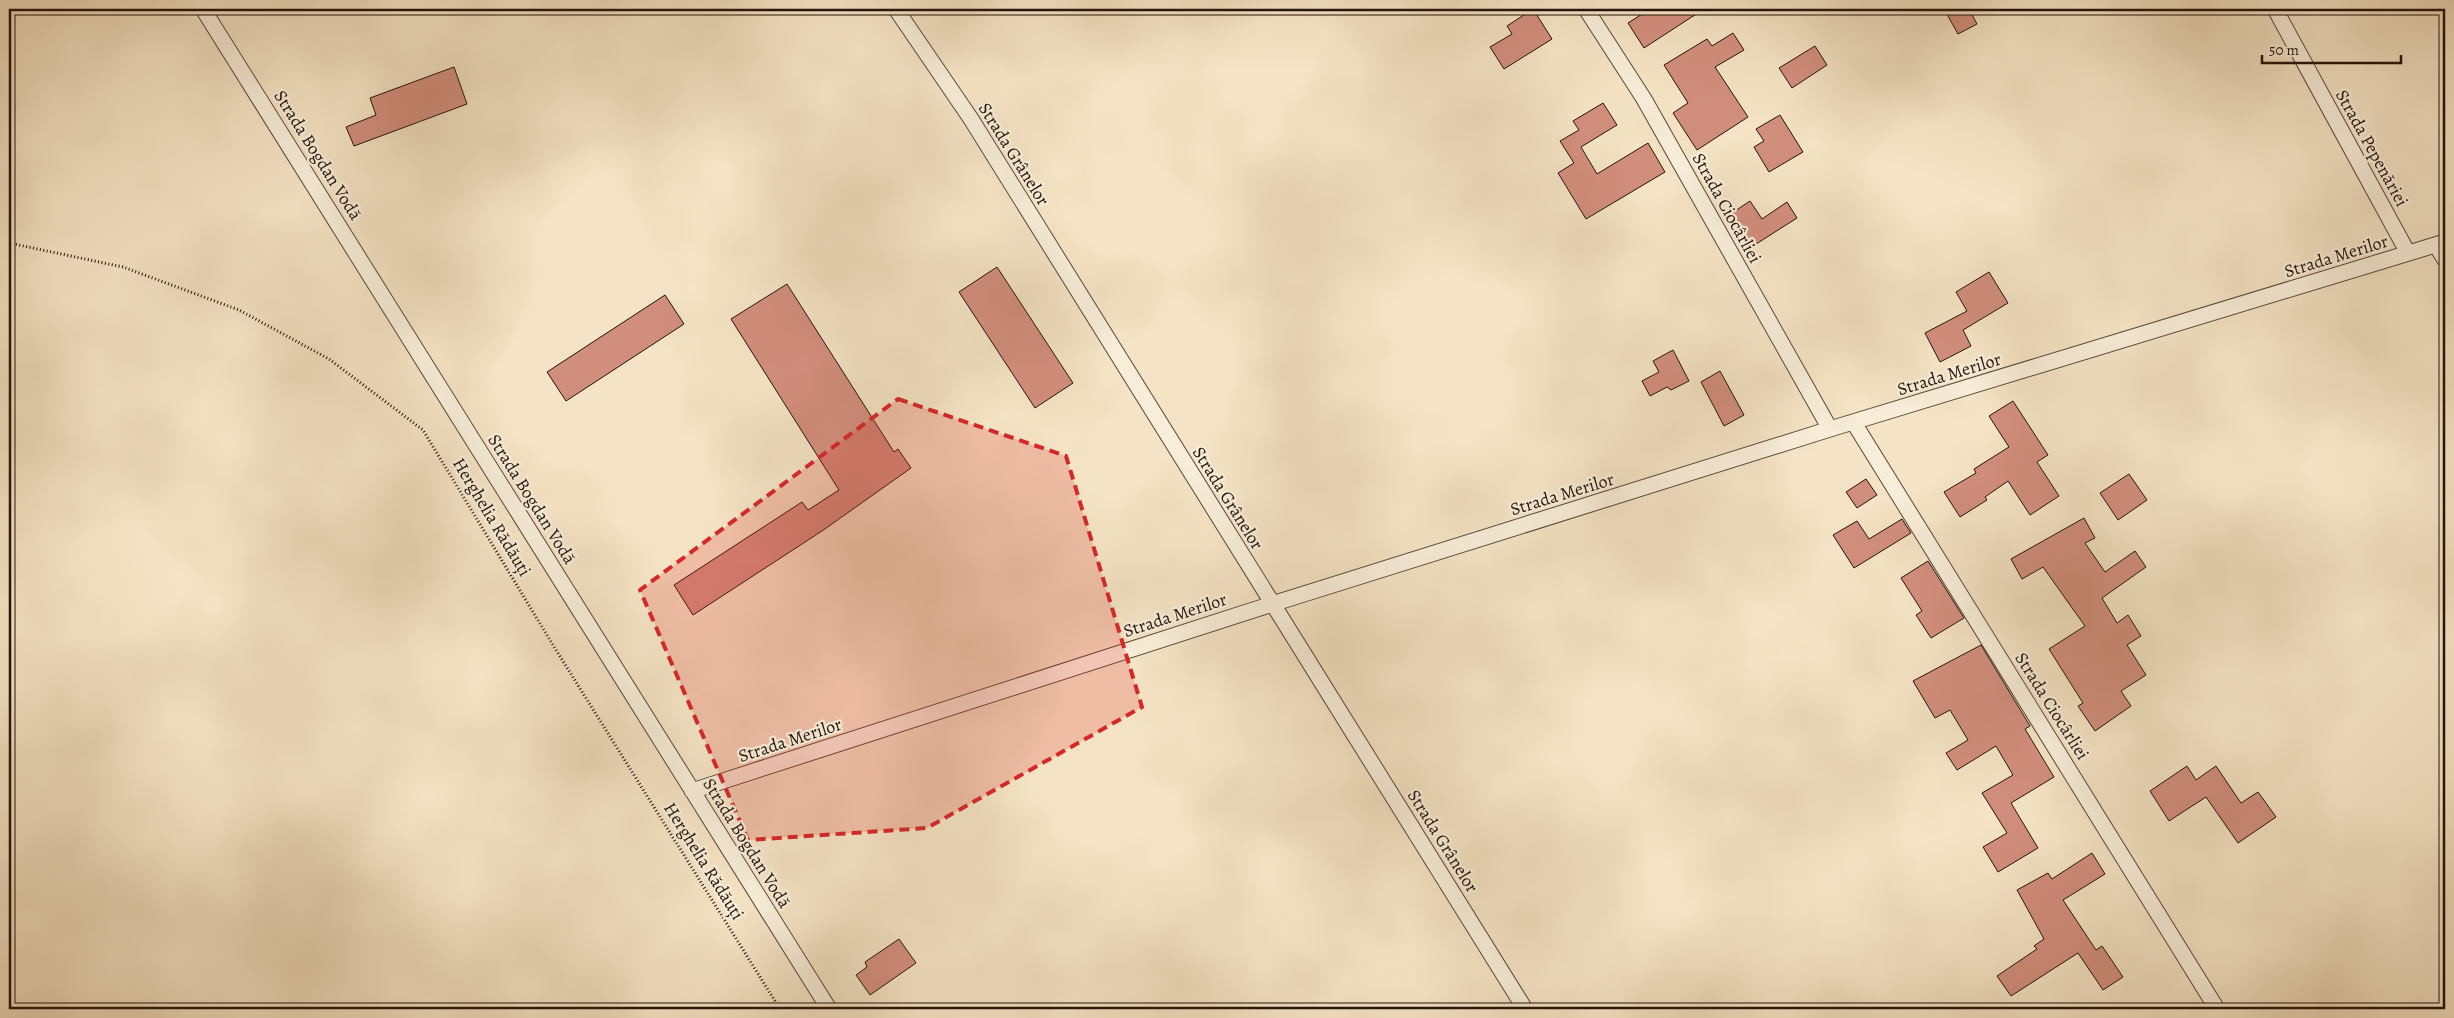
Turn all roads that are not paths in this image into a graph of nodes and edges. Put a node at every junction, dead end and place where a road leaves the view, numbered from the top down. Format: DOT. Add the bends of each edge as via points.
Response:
graph roads {
  1 [pos="203,9"];
  2 [pos="896,9"];
  3 [pos="1586,9"];
  4 [pos="2275,9"];
  5 [pos="2441,244"];
  6 [pos="2408,253"];
  7 [pos="2445,260"];
  8 [pos="1854,423"];
  9 [pos="1830,429"];
  10 [pos="1272,604"];
  11 [pos="692,791"];
  12 [pos="829,1009"];
  13 [pos="1525,1009"];
  14 [pos="2218,1009"];
  1 -- 11 [label="street, Strada Bogdan Vodă"];
  2 -- 10 [label="street, Strada Grânelor" via="971,119"];
  3 -- 9 [label="street, Strada Ciocârliei" via="1649,108"];
  4 -- 6 [label="street, Strada Pepenăriei"];
  5 -- 6 [label="street, Strada Merilor"];
  5 -- 7 [label="street"];
  6 -- 8 [label="street, Strada Merilor"];
  8 -- 9 [label="street, Strada Merilor"];
  8 -- 14 [label="street, Strada Ciocârliei"];
  9 -- 10 [label="street, Strada Merilor"];
  10 -- 11 [label="street, Strada Merilor"];
  10 -- 13 [label="street, Strada Grânelor"];
  11 -- 12 [label="street, Strada Bogdan Vodă"];
}
